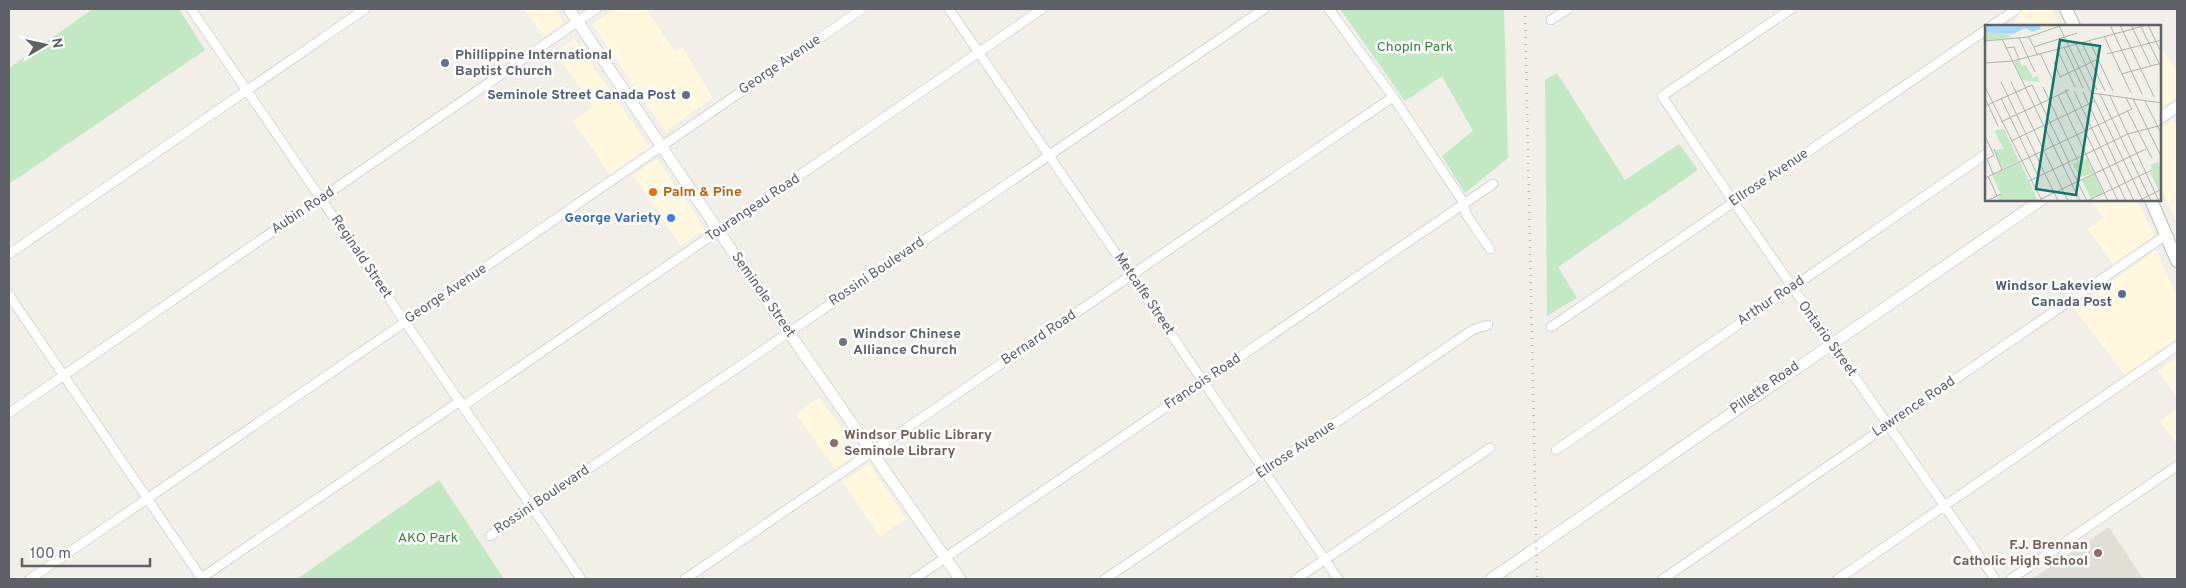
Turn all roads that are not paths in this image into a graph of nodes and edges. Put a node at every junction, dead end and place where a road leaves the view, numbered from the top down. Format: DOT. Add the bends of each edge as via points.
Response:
graph roads {
  1 [pos="191,9"];
  2 [pos="365,9"];
  3 [pos="569,9"];
  4 [pos="596,9"];
  5 [pos="862,9"];
  6 [pos="949,9"];
  7 [pos="1042,9"];
  8 [pos="1264,9"];
  9 [pos="1329,9"];
  10 [pos="1568,9"];
  11 [pos="1791,9"];
  12 [pos="2017,9"];
  13 [pos="2066,9"];
  14 [pos="1551,20"];
  15 [pos="578,22"];
  16 [pos="1993,25"];
  17 [pos="2074,25"];
  18 [pos="1985,31"];
  19 [pos="979,52"];
  20 [pos="247,90"];
  21 [pos="1393,97"];
  22 [pos="2177,106"];
  23 [pos="2161,117"];
  24 [pos="662,145"];
  25 [pos="1049,155"];
  26 [pos="1985,155"];
  27 [pos="1492,184"];
  28 [pos="321,198"];
  29 [pos="2040,201"];
  30 [pos="2151,201"];
  31 [pos="1734,202"];
  32 [pos="1464,203"];
  33 [pos="719,231"];
  34 [pos="2166,235"];
  35 [pos="1490,250"];
  36 [pos="9,254"];
  37 [pos="2177,262"];
  38 [pos="1131,275"];
  39 [pos="1791,287"];
  40 [pos="9,295"];
  41 [pos="405,322"];
  42 [pos="1488,325"];
  43 [pos="1552,327"];
  44 [pos="789,333"];
  45 [pos="1830,344"];
  46 [pos="2177,346"];
  47 [pos="64,375"];
  48 [pos="1203,382"];
  49 [pos="461,403"];
  50 [pos="9,413"];
  51 [pos="1889,424"];
  52 [pos="1490,448"];
  53 [pos="1556,450"];
  54 [pos="871,452"];
  55 [pos="2177,466"];
  56 [pos="1264,471"];
  57 [pos="148,498"];
  58 [pos="1945,506"];
  59 [pos="532,507"];
  60 [pos="490,536"];
  61 [pos="945,558"];
  62 [pos="1325,560"];
  63 [pos="1496,577"];
  64 [pos="30,579"];
  65 [pos="201,579"];
  66 [pos="581,579"];
  67 [pos="685,579"];
  68 [pos="914,579"];
  69 [pos="960,579"];
  70 [pos="1105,579"];
  71 [pos="1296,579"];
  72 [pos="1338,579"];
  73 [pos="1664,579"];
  74 [pos="1838,579"];
  75 [pos="1995,579"];
  76 [pos="2011,579"];
  1 -- 20 [label="street, Reginald Street"];
  2 -- 20 [label="street"];
  3 -- 15 [label="street, Seminole Street"];
  4 -- 15 [label="street, Aubin Road"];
  5 -- 24 [label="street, George Avenue"];
  6 -- 19 [label="street, Metcalfe Street"];
  7 -- 19 [label="street, Tourangeau Road"];
  8 -- 25 [label="street, Rossini Boulevard"];
  9 -- 21 [label="street"];
  10 -- 14 [label="street"];
  11 -- 31 [label="street, Ontario Street" via="1662,96"];
  12 -- 16 [label="street"];
  13 -- 17 [label="main road"];
  15 -- 24 [label="street, Seminole Street"];
  15 -- 28 [label="street, Aubin Road"];
  18 -- 31 [label="street, Ellrose Avenue"];
  19 -- 25 [label="street, Metcalfe Street"];
  19 -- 33 [label="street, Tourangeau Road"];
  20 -- 28 [label="street, Reginald Street"];
  20 -- 36 [label="street"];
  21 -- 32 [label="street"];
  21 -- 38 [label="street, Bernard Road"];
  22 -- 23 [label="street"];
  24 -- 33 [label="street, Seminole Street"];
  24 -- 41 [label="street, George Avenue"];
  25 -- 38 [label="street, Metcalfe Street"];
  25 -- 44 [label="street, Rossini Boulevard"];
  26 -- 39 [label="street, Arthur Road"];
  27 -- 32 [label="street, Francois Road"];
  28 -- 41 [label="street, Reginald Street"];
  28 -- 47 [label="street, Aubin Road"];
  29 -- 45 [label="street, Pillette Road"];
  30 -- 34 [label="main road"];
  31 -- 39 [label="street, Ontario Street"];
  31 -- 43 [label="street, Ellrose Avenue"];
  32 -- 35 [label="street" via="1466,214"];
  32 -- 48 [label="street, Francois Road"];
  33 -- 44 [label="street, Seminole Street"];
  33 -- 49 [label="street, Tourangeau Road"];
  34 -- 37 [label="main road"];
  34 -- 51 [label="street, Lawrence Road"];
  38 -- 48 [label="street, Metcalfe Street"];
  38 -- 54 [label="street, Bernard Road"];
  39 -- 45 [label="street, Ontario Street"];
  39 -- 53 [label="street, Arthur Road"];
  40 -- 47 [label="street"];
  41 -- 49 [label="street, Reginald Street"];
  41 -- 57 [label="street, George Avenue"];
  42 -- 56 [label="street, Ellrose Avenue" via="1474,329"];
  44 -- 54 [label="street, Seminole Street"];
  44 -- 59 [label="street, Rossini Boulevard"];
  45 -- 51 [label="street, Ontario Street"];
  45 -- 63 [label="street, Pillette Road"];
  46 -- 58 [label="street"];
  47 -- 50 [label="street, Aubin Road"];
  47 -- 57 [label="street"];
  48 -- 56 [label="street, Metcalfe Street"];
  48 -- 61 [label="street, Francois Road"];
  49 -- 59 [label="street, Reginald Street"];
  49 -- 65 [label="street, Tourangeau Road"];
  51 -- 58 [label="street, Ontario Street"];
  51 -- 73 [label="street, Lawrence Road"];
  52 -- 62 [label="street"];
  54 -- 61 [label="street, Seminole Street"];
  54 -- 67 [label="street, Bernard Road"];
  55 -- 76 [label="street"];
  56 -- 62 [label="street, Metcalfe Street"];
  56 -- 70 [label="street, Ellrose Avenue"];
  57 -- 64 [label="street, George Avenue"];
  57 -- 65 [label="street"];
  58 -- 74 [label="street"];
  58 -- 75 [label="street, Ontario Street"];
  59 -- 60 [label="street, Rossini Boulevard"];
  59 -- 66 [label="street, Reginald Street"];
  61 -- 68 [label="street, Francois Road"];
  61 -- 69 [label="street, Seminole Street"];
  62 -- 71 [label="street"];
  62 -- 72 [label="street, Metcalfe Street"];
}
